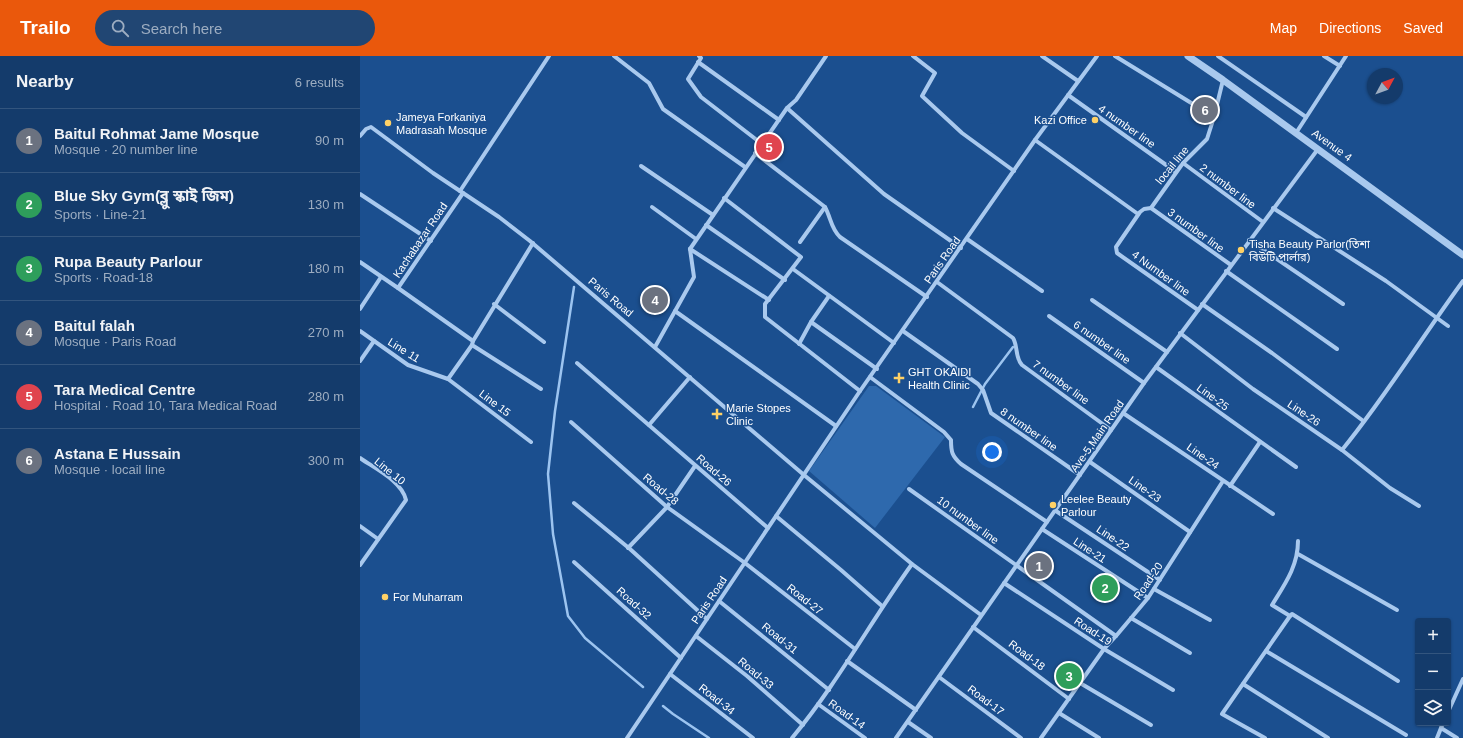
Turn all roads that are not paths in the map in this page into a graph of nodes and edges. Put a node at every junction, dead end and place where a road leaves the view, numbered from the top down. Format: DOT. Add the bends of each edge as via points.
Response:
graph roads {
  1 [pos="549,56"];
  2 [pos="614,56"];
  3 [pos="699,56"];
  4 [pos="826,56"];
  5 [pos="913,56"];
  6 [pos="1042,56"];
  7 [pos="1097,56"];
  8 [pos="1115,56"];
  9 [pos="1188,56"];
  10 [pos="1218,56"];
  11 [pos="1324,56"];
  12 [pos="1346,56"];
  13 [pos="698,62"];
  14 [pos="1340,66"];
  15 [pos="1223,80"];
  16 [pos="1078,81"];
  17 [pos="1068,95"];
  18 [pos="787,108"];
  19 [pos="1214,117"];
  20 [pos="1306,117"];
  21 [pos="779,120"];
  22 [pos="1296,133"];
  23 [pos="360,136"];
  24 [pos="1036,140"];
  25 [pos="762,144"];
  26 [pos="1318,148"];
  27 [pos="755,153"];
  28 [pos="1183,163"];
  29 [pos="641,166"];
  30 [pos="745,167"];
  31 [pos="1014,171"];
  32 [pos="1176,172"];
  33 [pos="461,192"];
  34 [pos="360,194"];
  35 [pos="724,198"];
  36 [pos="652,207"];
  37 [pos="825,207"];
  38 [pos="1151,208"];
  39 [pos="1273,208"];
  40 [pos="1138,214"];
  41 [pos="713,215"];
  42 [pos="1263,222"];
  43 [pos="706,225"];
  44 [pos="696,239"];
  45 [pos="967,239"];
  46 [pos="1249,240"];
  47 [pos="431,241"];
  48 [pos="800,242"];
  49 [pos="533,243"];
  50 [pos="961,248"];
  51 [pos="690,249"];
  52 [pos="1463,254"];
  53 [pos="360,262"];
  54 [pos="1231,266"];
  55 [pos="793,269"];
  56 [pos="1226,270"];
  57 [pos="381,277"];
  58 [pos="785,280"];
  59 [pos="1463,281"];
  60 [pos="937,282"];
  61 [pos="398,288"];
  62 [pos="1042,291"];
  63 [pos="829,296"];
  64 [pos="927,297"];
  65 [pos="769,300"];
  66 [pos="1092,300"];
  67 [pos="494,304"];
  68 [pos="1202,304"];
  69 [pos="1344,304"];
  70 [pos="360,309"];
  71 [pos="1198,310"];
  72 [pos="675,311"];
  73 [pos="1049,316"];
  74 [pos="1436,318"];
  75 [pos="811,322"];
  76 [pos="1448,326"];
  77 [pos="360,331"];
  78 [pos="902,331"];
  79 [pos="1180,333"];
  80 [pos="374,341"];
  81 [pos="544,342"];
  82 [pos="473,343"];
  83 [pos="894,343"];
  84 [pos="799,344"];
  85 [pos="655,347"];
  86 [pos="1337,349"];
  87 [pos="1167,352"];
  88 [pos="360,361"];
  89 [pos="577,363"];
  90 [pos="1156,367"];
  91 [pos="877,368"];
  92 [pos="690,377"];
  93 [pos="870,377"];
  94 [pos="448,379"];
  95 [pos="1144,383"];
  96 [pos="541,389"];
  97 [pos="860,390"];
  98 [pos="1124,413"];
  99 [pos="1362,420"];
  100 [pos="571,422"];
  101 [pos="649,425"];
  102 [pos="836,426"];
  103 [pos="1111,430"];
  104 [pos="531,442"];
  105 [pos="1260,442"];
  106 [pos="1342,450"];
  107 [pos="360,458"];
  108 [pos="1090,462"];
  109 [pos="695,466"];
  110 [pos="1296,467"];
  111 [pos="1080,475"];
  112 [pos="804,476"];
  113 [pos="1223,481"];
  114 [pos="1230,486"];
  115 [pos="909,489"];
  116 [pos="574,503"];
  117 [pos="1419,506"];
  118 [pos="667,507"];
  119 [pos="1056,511"];
  120 [pos="1273,514"];
  121 [pos="776,516"];
  122 [pos="1047,522"];
  123 [pos="360,526"];
  124 [pos="768,528"];
  125 [pos="1042,529"];
  126 [pos="1190,532"];
  127 [pos="378,539"];
  128 [pos="1298,541"];
  129 [pos="628,548"];
  130 [pos="1298,554"];
  131 [pos="574,562"];
  132 [pos="745,563"];
  133 [pos="912,564"];
  134 [pos="360,565"];
  135 [pos="1016,566"];
  136 [pos="1160,580"];
  137 [pos="1004,583"];
  138 [pos="1154,589"];
  139 [pos="1148,598"];
  140 [pos="719,601"];
  141 [pos="882,606"];
  142 [pos="1397,610"];
  143 [pos="981,615"];
  144 [pos="1290,616"];
  145 [pos="1131,618"];
  146 [pos="707,619"];
  147 [pos="1210,620"];
  148 [pos="973,627"];
  149 [pos="696,636"];
  150 [pos="1116,636"];
  151 [pos="855,649"];
  152 [pos="1104,649"];
  153 [pos="1266,651"];
  154 [pos="1190,653"];
  155 [pos="681,658"];
  156 [pos="847,661"];
  157 [pos="670,674"];
  158 [pos="939,677"];
  159 [pos="1463,679"];
  160 [pos="1398,680"];
  161 [pos="1080,683"];
  162 [pos="1243,684"];
  163 [pos="829,690"];
  164 [pos="1173,690"];
  165 [pos="1069,698"];
  166 [pos="818,704"];
  167 [pos="1451,705"];
  168 [pos="916,710"];
  169 [pos="1059,713"];
  170 [pos="908,722"];
  171 [pos="803,725"];
  172 [pos="1151,725"];
  173 [pos="1441,728"];
  174 [pos="1406,735"];
  175 [pos="627,738"];
  176 [pos="754,738"];
  177 [pos="792,738"];
  178 [pos="865,738"];
  179 [pos="896,738"];
  180 [pos="931,738"];
  181 [pos="1021,738"];
  182 [pos="1041,738"];
  183 [pos="1099,738"];
  184 [pos="1265,738"];
  185 [pos="1328,738"];
  186 [pos="1437,738"];
  187 [pos="1457,738"];
  1 -- 33 [label="street, Kachabazar Road"];
  2 -- 30 [label="street" via="649,83 662,109"];
  3 -- 13 [label="street" via="701,58"];
  4 -- 18 [label="street" via="796,100"];
  5 -- 31 [label="street" via="935,73 922,96 962,133"];
  6 -- 16 [label="street"];
  7 -- 16 [label="street, Paris Road"];
  8 -- 19 [label="street"];
  9 -- 15 [label="street, Avenue 4"];
  10 -- 20 [label="street"];
  11 -- 14 [label="street"];
  12 -- 14 [label="street"];
  13 -- 21 [label="street"];
  13 -- 25 [label="street" via="688,79 695,90"];
  14 -- 20 [label="street"];
  15 -- 19 [label="street, locail line"];
  15 -- 22 [label="street, Avenue 4"];
  16 -- 17 [label="street, Paris Road"];
  17 -- 24 [label="street, Paris Road"];
  17 -- 32 [label="street, 4 number line"];
  18 -- 21 [label="street"];
  18 -- 50 [label="street" via="884,194"];
  19 -- 28 [label="street, locail line" via="1207,139"];
  20 -- 22 [label="street"];
  21 -- 25 [label="street"];
  22 -- 26 [label="street, Avenue 4"];
  23 -- 33 [label="street, Paris Road" via="371,127"];
  24 -- 31 [label="street, Paris Road"];
  24 -- 40 [label="street"];
  25 -- 27 [label="street"];
  26 -- 39 [label="street, Ave-5,Main Road"];
  26 -- 52 [label="street, Avenue 4"];
  27 -- 30 [label="street"];
  27 -- 37 [label="street"];
  28 -- 32 [label="street, locail line"];
  28 -- 42 [label="street, 2 number line"];
  29 -- 41 [label="street"];
  30 -- 35 [label="street"];
  31 -- 45 [label="street, Paris Road"];
  32 -- 38 [label="street, locail line"];
  33 -- 47 [label="street, Kachabazar Road"];
  33 -- 49 [label="street, Paris Road"];
  34 -- 47 [label="street"];
  35 -- 41 [label="street"];
  35 -- 55 [label="street" via="801,257"];
  36 -- 44 [label="street"];
  37 -- 48 [label="street"];
  37 -- 64 [label="street" via="831,217 832,228 840,237"];
  38 -- 40 [label="street" via="1144,209"];
  38 -- 54 [label="street, 3 number line"];
  39 -- 42 [label="street, Ave-5,Main Road"];
  39 -- 74 [label="street" via="1386,281"];
  40 -- 71 [label="street, 4 Number line" via="1116,250 1117,253"];
  41 -- 43 [label="street"];
  42 -- 46 [label="street, Ave-5,Main Road"];
  43 -- 44 [label="street"];
  43 -- 58 [label="street"];
  44 -- 51 [label="street"];
  45 -- 50 [label="street, Paris Road"];
  45 -- 62 [label="street"];
  46 -- 54 [label="street, Ave-5,Main Road"];
  46 -- 69 [label="street"];
  47 -- 61 [label="street, Kachabazar Road"];
  49 -- 67 [label="street"];
  49 -- 85 [label="street, Paris Road"];
  50 -- 60 [label="street, Paris Road"];
  51 -- 65 [label="street"];
  51 -- 72 [label="street" via="694,277"];
  53 -- 57 [label="street"];
  54 -- 56 [label="street, Ave-5,Main Road"];
  55 -- 58 [label="street"];
  55 -- 63 [label="street"];
  56 -- 68 [label="street, Ave-5,Main Road"];
  56 -- 86 [label="street"];
  57 -- 61 [label="street"];
  57 -- 70 [label="street"];
  58 -- 65 [label="street"];
  59 -- 74 [label="street"];
  60 -- 64 [label="street, Paris Road"];
  60 -- 103 [label="street, 7 number line" via="1013,338 1022,365"];
  61 -- 82 [label="street, Kachabazar Road"];
  63 -- 75 [label="street"];
  63 -- 83 [label="street"];
  64 -- 78 [label="street, Paris Road"];
  65 -- 84 [label="street" via="765,304 765,317"];
  66 -- 87 [label="street"];
  67 -- 81 [label="street"];
  67 -- 82 [label="street"];
  68 -- 71 [label="street, Ave-5,Main Road"];
  68 -- 99 [label="street"];
  71 -- 79 [label="street, Ave-5,Main Road"];
  72 -- 85 [label="street"];
  72 -- 102 [label="street"];
  73 -- 95 [label="street, 6 number line"];
  74 -- 76 [label="street"];
  74 -- 106 [label="street" via="1365,422"];
  75 -- 84 [label="street"];
  75 -- 91 [label="street"];
  77 -- 80 [label="street, Line 11"];
  78 -- 83 [label="street, Paris Road"];
  78 -- 111 [label="street, 8 number line" via="978,384 983,390 991,413"];
  79 -- 87 [label="street, Ave-5,Main Road"];
  79 -- 106 [label="street, Line-26" via="1253,389"];
  80 -- 88 [label="street"];
  80 -- 94 [label="street, Line 11" via="408,365"];
  82 -- 94 [label="street"];
  82 -- 96 [label="street, Kachabazar Road"];
  83 -- 91 [label="street, Paris Road"];
  84 -- 97 [label="street"];
  85 -- 92 [label="street, Paris Road"];
  87 -- 90 [label="street, Ave-5,Main Road"];
  89 -- 101 [label="street, Road-26"];
  90 -- 95 [label="street, Ave-5,Main Road"];
  90 -- 105 [label="street, Line-25"];
  91 -- 93 [label="street, Paris Road"];
  92 -- 101 [label="street"];
  92 -- 112 [label="street, Paris Road"];
  93 -- 97 [label="street, Paris Road"];
  93 -- 122 [label="street" via="944,432 951,440 953,457 961,464"];
  94 -- 104 [label="street, Line 15"];
  95 -- 98 [label="street, Ave-5,Main Road"];
  97 -- 102 [label="street, Paris Road"];
  98 -- 103 [label="street, Ave-5,Main Road"];
  98 -- 113 [label="street, Line-24"];
  100 -- 118 [label="street, Road-28"];
  101 -- 109 [label="street, Road-26"];
  102 -- 112 [label="street, Paris Road"];
  103 -- 108 [label="street, Ave-5,Main Road"];
  105 -- 110 [label="street, Line-25"];
  105 -- 114 [label="street"];
  106 -- 117 [label="street, Line-26" via="1390,488"];
  107 -- 127 [label="street, Line 10" via="395,483 406,500"];
  108 -- 111 [label="street, Ave-5,Main Road"];
  108 -- 126 [label="street, Line-23"];
  109 -- 118 [label="street"];
  109 -- 124 [label="street, Road-26"];
  111 -- 119 [label="street, Ave-5,Main Road"];
  112 -- 121 [label="street, Paris Road"];
  112 -- 133 [label="street, Paris Road"];
  113 -- 114 [label="street, Line-24"];
  113 -- 126 [label="street, Road-20"];
  114 -- 120 [label="street, Line-24"];
  115 -- 135 [label="street, 10 number line"];
  116 -- 129 [label="street"];
  118 -- 129 [label="street"];
  118 -- 132 [label="street, Road-28"];
  119 -- 122 [label="street, Ave-5,Main Road"];
  119 -- 136 [label="street, Line-22"];
  121 -- 124 [label="street, Paris Road"];
  121 -- 141 [label="street"];
  122 -- 125 [label="street, Ave-5,Main Road"];
  123 -- 127 [label="street"];
  124 -- 132 [label="street, Paris Road"];
  125 -- 135 [label="street, Ave-5,Main Road"];
  125 -- 139 [label="street, Line-21"];
  126 -- 136 [label="street, Road-20"];
  127 -- 134 [label="street"];
  128 -- 130 [label="street"];
  129 -- 146 [label="street"];
  130 -- 142 [label="street"];
  130 -- 144 [label="street" via="1293,570 1272,605"];
  131 -- 155 [label="street, Road-32"];
  132 -- 140 [label="street, Paris Road"];
  132 -- 151 [label="street, Road-27"];
  133 -- 141 [label="street"];
  133 -- 143 [label="street, Paris Road"];
  135 -- 137 [label="street, Ave-5,Main Road"];
  135 -- 150 [label="street, 10 number line"];
  136 -- 138 [label="street, Road-20"];
  137 -- 143 [label="street, Ave-5,Main Road"];
  137 -- 152 [label="street, Road-19"];
  138 -- 139 [label="street, Road-20"];
  138 -- 147 [label="street"];
  139 -- 145 [label="street, Road-20"];
  140 -- 146 [label="street, Paris Road"];
  140 -- 163 [label="street, Road-31"];
  141 -- 151 [label="street"];
  143 -- 148 [label="street, Ave-5,Main Road"];
  144 -- 153 [label="street"];
  144 -- 160 [label="street" via="1292,614"];
  145 -- 150 [label="street, Road-20"];
  145 -- 154 [label="street"];
  146 -- 149 [label="street, Paris Road"];
  148 -- 158 [label="street, Ave-5,Main Road"];
  148 -- 165 [label="street, Road-18"];
  149 -- 155 [label="street, Paris Road"];
  149 -- 171 [label="street, Road-33"];
  150 -- 152 [label="street, Road-20"];
  151 -- 156 [label="street"];
  152 -- 161 [label="street"];
  152 -- 164 [label="street, Road-19"];
  153 -- 162 [label="street"];
  153 -- 174 [label="street"];
  155 -- 157 [label="street, Paris Road"];
  156 -- 163 [label="street"];
  156 -- 168 [label="street"];
  157 -- 175 [label="street, Paris Road"];
  157 -- 176 [label="street, Road-34"];
  158 -- 168 [label="street, Ave-5,Main Road"];
  158 -- 181 [label="street, Road-17"];
  159 -- 167 [label="street"];
  161 -- 165 [label="street"];
  161 -- 172 [label="street"];
  162 -- 184 [label="street" via="1222,714"];
  162 -- 185 [label="street"];
  163 -- 166 [label="street"];
  165 -- 169 [label="street"];
  166 -- 171 [label="street"];
  166 -- 178 [label="street, Road-14"];
  168 -- 170 [label="street, Ave-5,Main Road"];
  169 -- 182 [label="street"];
  169 -- 183 [label="street"];
  170 -- 179 [label="street, Ave-5,Main Road"];
  170 -- 180 [label="street"];
  171 -- 177 [label="street"];
  173 -- 186 [label="street"];
  173 -- 187 [label="street"];
}
